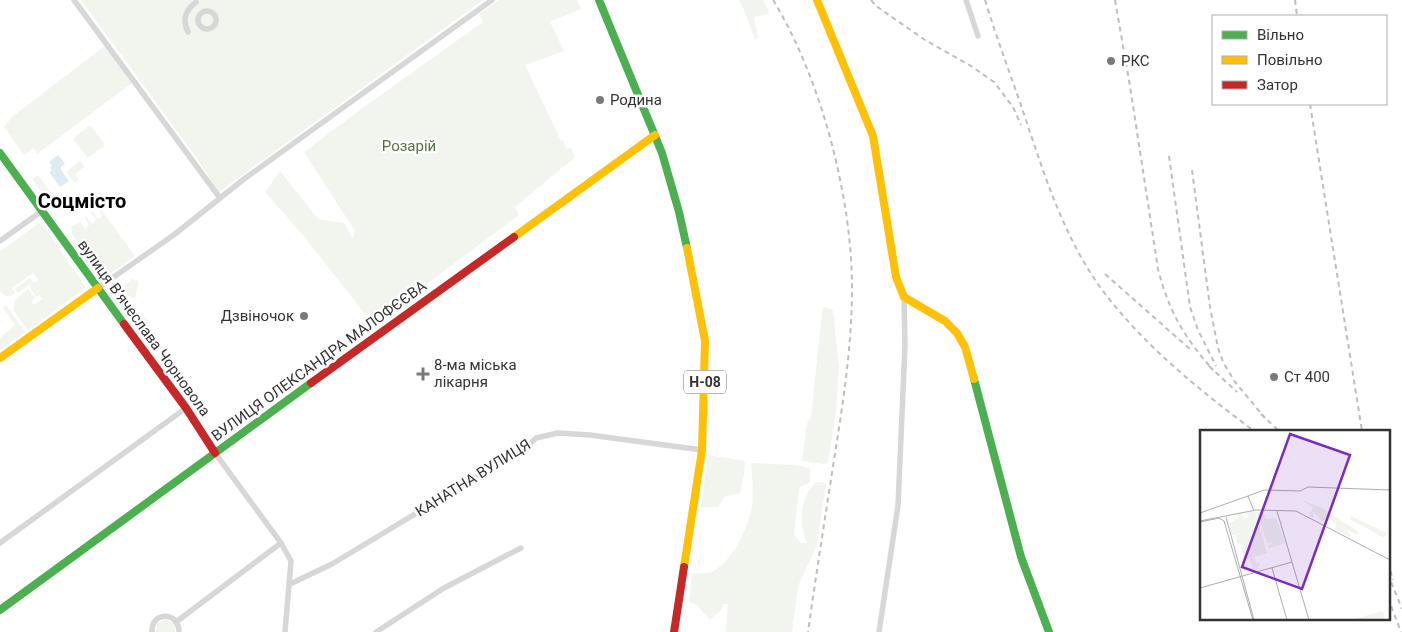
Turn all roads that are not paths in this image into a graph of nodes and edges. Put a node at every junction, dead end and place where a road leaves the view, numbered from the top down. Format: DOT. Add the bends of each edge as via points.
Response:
graph roads {
  1 [pos="74,0"];
  2 [pos="492,0"];
  3 [pos="599,0"];
  4 [pos="817,0"];
  5 [pos="966,0"];
  6 [pos="196,2"];
  7 [pos="188,32"];
  8 [pos="978,36"];
  9 [pos="655,135"];
  10 [pos="0,153"];
  11 [pos="220,198"];
  12 [pos="42,211"];
  13 [pos="0,241"];
  14 [pos="98,288"];
  15 [pos="904,297"];
  16 [pos="0,358"];
  17 [pos="186,408"];
  18 [pos="702,450"];
  19 [pos="215,453"];
  20 [pos="0,543"];
  21 [pos="281,543"];
  22 [pos="521,548"];
  23 [pos="290,584"];
  24 [pos="0,610"];
  25 [pos="176,622"];
  26 [pos="152,632"];
  27 [pos="178,632"];
  28 [pos="285,632"];
  29 [pos="376,632"];
  30 [pos="674,632"];
  31 [pos="879,632"];
  32 [pos="1048,632"];
  1 -- 11 [label="street"];
  2 -- 11 [label="street"];
  3 -- 9 [label="street, Н-08"];
  4 -- 15 [label="street" via="873,136 896,276"];
  5 -- 8 [label="street"];
  6 -- 7 [label="street" via="186,14"];
  9 -- 18 [label="street, Н-08" via="679,212 702,320 705,361"];
  9 -- 19 [label="street, ВУЛИЦЯ ОЛЕКСАНДРА МАЛОФЄЄВА"];
  10 -- 12 [label="street, вулиця Вʼячеслава Чорновола"];
  11 -- 14 [label="street"];
  12 -- 13 [label="street"];
  12 -- 14 [label="street, вулиця Вʼячеслава Чорновола"];
  14 -- 16 [label="street"];
  14 -- 17 [label="street, вулиця Вʼячеслава Чорновола"];
  15 -- 31 [label="street" via="898,506"];
  15 -- 32 [label="street" via="945,321 965,347 1021,557"];
  17 -- 19 [label="street, вулиця Вʼячеслава Чорновола"];
  17 -- 20 [label="street"];
  18 -- 23 [label="street, КАНАТНА ВУЛИЦЯ" via="576,434 558,433 536,438 528,446 332,564"];
  18 -- 30 [label="street, Н-08"];
  19 -- 21 [label="street, вулиця Вʼячеслава Чорновола"];
  19 -- 24 [label="street, ВУЛИЦЯ ОЛЕКСАНДРА МАЛОФЄЄВА"];
  21 -- 23 [label="street, вулиця Вʼячеслава Чорновола" via="291,561"];
  21 -- 25 [label="street"];
  22 -- 29 [label="street" via="444,588"];
  23 -- 28 [label="street, вулиця Вʼячеслава Чорновола"];
  25 -- 26 [label="street" via="169,616 161,617 154,622"];
  25 -- 27 [label="street"];
}
